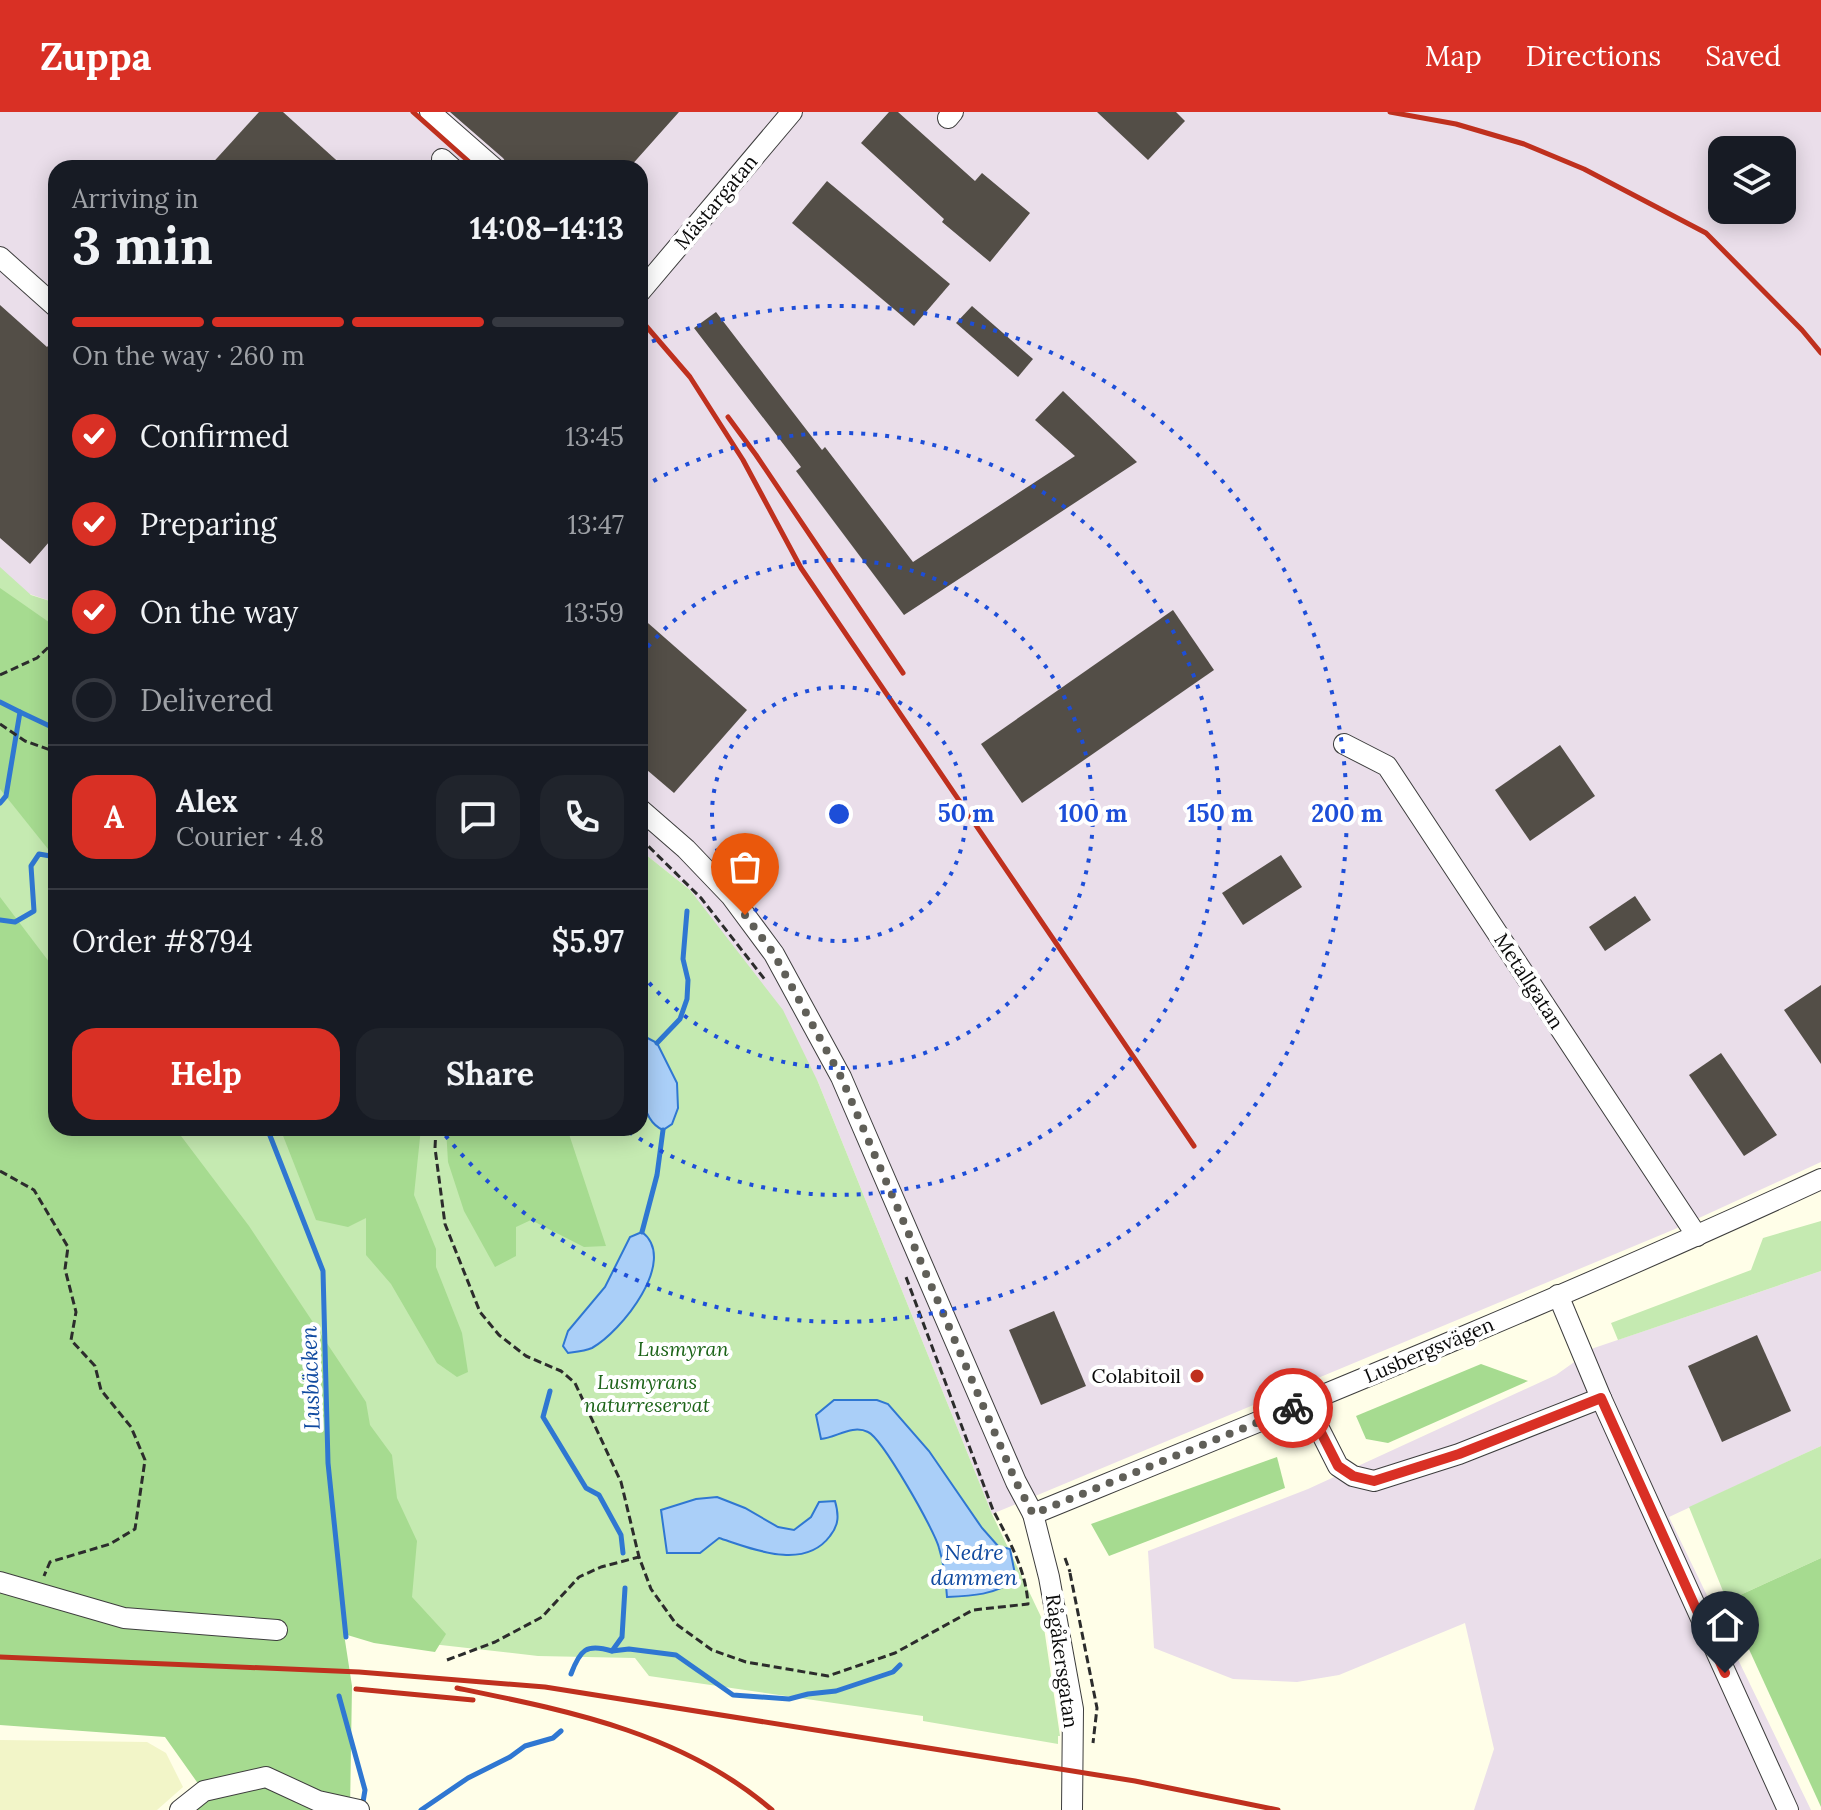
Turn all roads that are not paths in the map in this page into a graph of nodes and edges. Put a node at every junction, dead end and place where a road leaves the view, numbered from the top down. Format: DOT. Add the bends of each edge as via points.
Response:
graph roads {
  1 [pos="430,112"];
  2 [pos="792,112"];
  3 [pos="485,160"];
  4 [pos="0,257"];
  5 [pos="648,283"];
  6 [pos="48,300"];
  7 [pos="1344,744"];
  8 [pos="648,816"];
  9 [pos="1821,1179"];
  10 [pos="1697,1236"];
  11 [pos="1558,1295"];
  12 [pos="1601,1398"];
  13 [pos="1306,1403"];
  14 [pos="1033,1514"];
  15 [pos="0,1582"];
  16 [pos="277,1630"];
  17 [pos="180,1810"];
  18 [pos="359,1810"];
  19 [pos="1072,1810"];
  20 [pos="1788,1810"];
  1 -- 3 [label="street"];
  2 -- 5 [label="street, Mästargatan"];
  4 -- 6 [label="street"];
  7 -- 10 [label="street, Metallgatan" via="1387,766"];
  8 -- 14 [label="street, Rågåkersgatan" via="731,896 774,954 841,1077"];
  9 -- 10 [label="street, Lusbergsvägen"];
  10 -- 11 [label="street, Lusbergsvägen"];
  11 -- 12 [label="street"];
  11 -- 13 [label="street, Lusbergsvägen"];
  12 -- 13 [label="street" via="1374,1481 1338,1466"];
  12 -- 20 [label="street"];
  13 -- 14 [label="street, Lusbergsvägen"];
  14 -- 19 [label="street, Rågåkersgatan" via="1073,1709"];
  15 -- 16 [label="street" via="124,1618"];
  17 -- 18 [label="street" via="204,1791 266,1777 318,1801"];
}
